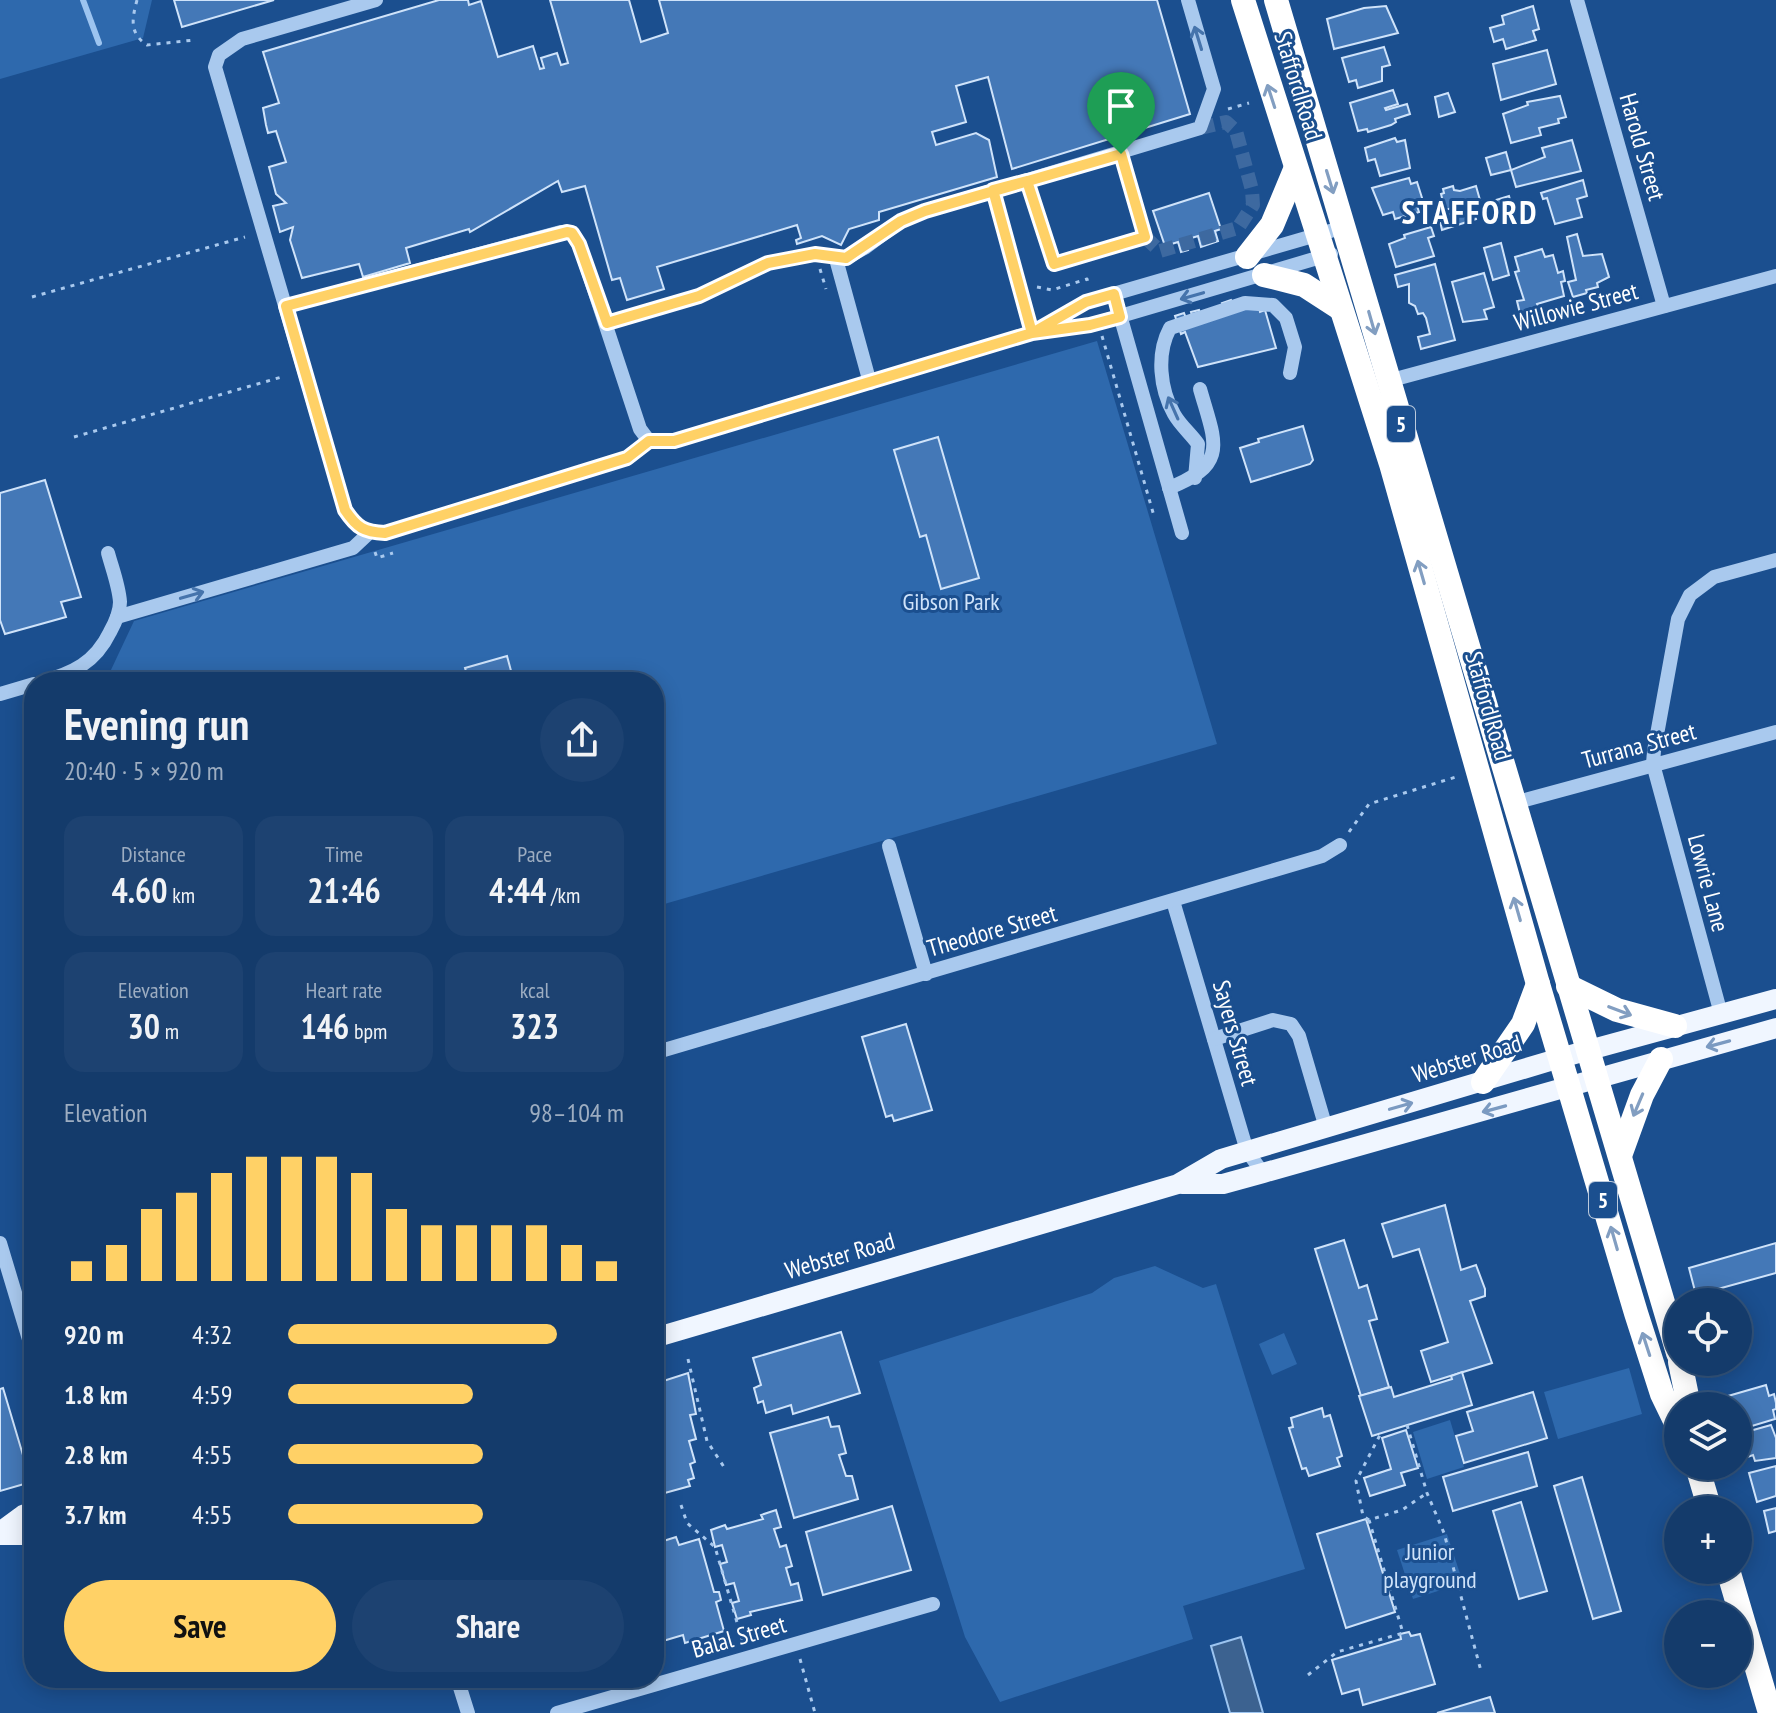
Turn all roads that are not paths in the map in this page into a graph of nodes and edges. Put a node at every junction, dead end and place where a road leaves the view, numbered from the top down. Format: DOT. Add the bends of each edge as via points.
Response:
graph roads {
  1 [pos="376,0"];
  2 [pos="1188,0"];
  3 [pos="1243,0"];
  4 [pos="1276,0"];
  5 [pos="1577,0"];
  6 [pos="1121,154"];
  7 [pos="1295,170"];
  8 [pos="1027,181"];
  9 [pos="993,190"];
  10 [pos="1347,238"];
  11 [pos="1319,246"];
  12 [pos="836,259"];
  13 [pos="1255,266"];
  14 [pos="1776,276"];
  15 [pos="1114,294"];
  16 [pos="286,306"];
  17 [pos="1664,306"];
  18 [pos="1341,309"];
  19 [pos="1120,317"];
  20 [pos="607,323"];
  21 [pos="1032,333"];
  22 [pos="1290,373"];
  23 [pos="1388,381"];
  24 [pos="870,383"];
  25 [pos="1200,389"];
  26 [pos="649,441"];
  27 [pos="1195,478"];
  28 [pos="1169,488"];
  29 [pos="369,533"];
  30 [pos="1182,533"];
  31 [pos="108,553"];
  32 [pos="1776,560"];
  33 [pos="117,617"];
  34 [pos="70,672"];
  35 [pos="24,687"];
  36 [pos="0,694"];
  37 [pos="1776,732"];
  38 [pos="1653,764"];
  39 [pos="1514,803"];
  40 [pos="1340,845"];
  41 [pos="889,846"];
  42 [pos="1173,901"];
  43 [pos="926,974"];
  44 [pos="1538,984"];
  45 [pos="1568,986"];
  46 [pos="1776,999"];
  47 [pos="1721,1014"];
  48 [pos="1675,1026"];
  49 [pos="1776,1028"];
  50 [pos="1214,1039"];
  51 [pos="664,1050"];
  52 [pos="1589,1050"];
  53 [pos="1560,1058"];
  54 [pos="1661,1059"];
  55 [pos="1597,1078"];
  56 [pos="1483,1082"];
  57 [pos="1569,1087"];
  58 [pos="1326,1128"];
  59 [pos="1247,1151"];
  60 [pos="1621,1153"];
  61 [pos="1263,1173"];
  62 [pos="1178,1184"];
  63 [pos="0,1243"];
  64 [pos="1664,1304"];
  65 [pos="24,1323"];
  66 [pos="664,1335"];
  67 [pos="1664,1393"];
  68 [pos="24,1515"];
  69 [pos="0,1534"];
  70 [pos="24,1535"];
  71 [pos="1732,1584"];
  72 [pos="933,1604"];
  73 [pos="664,1682"];
  74 [pos="460,1688"];
  75 [pos="644,1688"];
  76 [pos="468,1713"];
  77 [pos="557,1713"];
  78 [pos="1770,1713"];
  1 -- 16 [label="street" via="242,39 219,55 215,67"];
  6 -- 2 [label="street, one-way" via="1200,128 1214,89"];
  7 -- 3 [label="highway, Stafford Road / 5, one-way"];
  4 -- 10 [label="highway, Stafford Road / 5, one-way"];
  5 -- 17 [label="street, Harold Street"];
  6 -- 8 [label="street"];
  6 -- 8 [label="street" via="1145,237 1054,264"];
  7 -- 11 [label="highway, Stafford Road / 5"];
  7 -- 13 [label="highway"];
  8 -- 9 [label="street"];
  9 -- 12 [label="street" via="901,221 866,247"];
  9 -- 21 [label="street"];
  10 -- 11 [label="street"];
  10 -- 11 [label="street"];
  10 -- 23 [label="highway, Stafford Road / 5, one-way"];
  11 -- 13 [label="street"];
  11 -- 13 [label="street"];
  11 -- 18 [label="highway, Stafford Road / 5"];
  12 -- 20 [label="street" via="815,254 768,263 699,296"];
  12 -- 24 [label="street"];
  13 -- 15 [label="street"];
  13 -- 18 [label="highway" via="1304,285"];
  13 -- 19 [label="street, one-way"];
  14 -- 17 [label="street, Willowie Street"];
  15 -- 19 [label="street"];
  15 -- 21 [label="street" via="1086,302"];
  16 -- 20 [label="street" via="567,232 579,244"];
  16 -- 29 [label="street" via="345,510 357,528"];
  17 -- 23 [label="street, Willowie Street"];
  44 -- 18 [label="highway, Stafford Road / 5, one-way" via="1391,464"];
  19 -- 21 [label="street"];
  19 -- 28 [label="street"];
  20 -- 26 [label="street" via="640,429"];
  21 -- 24 [label="street"];
  27 -- 22 [label="street, one-way" via="1198,444 1174,416 1161,375 1170,328 1245,303 1273,305 1286,318 1295,347"];
  23 -- 39 [label="highway, Stafford Road / 5"];
  24 -- 26 [label="street" via="674,441"];
  25 -- 27 [label="street" via="1214,450 1208,466"];
  26 -- 29 [label="street" via="627,458 565,479 385,533"];
  27 -- 28 [label="street"];
  28 -- 30 [label="street"];
  33 -- 29 [label="street, one-way" via="353,548"];
  31 -- 33 [label="street" via="120,602"];
  32 -- 38 [label="street" via="1714,577 1690,595 1678,619"];
  33 -- 34 [label="street" via="95,657"];
  35 -- 36 [label="street"];
  37 -- 38 [label="street, Turrana Street"];
  38 -- 39 [label="street, Turrana Street"];
  38 -- 47 [label="street, Lowrie Lane"];
  39 -- 45 [label="highway, Stafford Road / 5"];
  40 -- 42 [label="street, Theodore Street" via="1322,856"];
  41 -- 43 [label="street"];
  42 -- 43 [label="street, Theodore Street"];
  42 -- 50 [label="street, Sayers Street"];
  43 -- 51 [label="street, Theodore Street"];
  44 -- 53 [label="highway, Stafford Road / 5"];
  44 -- 56 [label="highway" via="1516,1035"];
  45 -- 48 [label="highway, one-way" via="1617,1010"];
  45 -- 52 [label="highway, Stafford Road / 5"];
  46 -- 47 [label="main road, Webster Road"];
  47 -- 48 [label="main road, Webster Road"];
  48 -- 52 [label="main road, Webster Road"];
  49 -- 54 [label="main road, Webster Road, one-way"];
  50 -- 58 [label="street" via="1273,1020 1291,1024"];
  50 -- 59 [label="street, Sayers Street"];
  52 -- 53 [label="main road, Webster Road"];
  52 -- 55 [label="highway, Stafford Road / 5"];
  53 -- 56 [label="main road, Webster Road"];
  53 -- 57 [label="highway, Stafford Road / 5"];
  54 -- 55 [label="main road, Webster Road"];
  54 -- 60 [label="highway, one-way"];
  55 -- 57 [label="main road, Webster Road"];
  55 -- 60 [label="highway, Stafford Road / 5"];
  58 -- 56 [label="main road, Webster Road, one-way"];
  57 -- 61 [label="main road, Webster Road, one-way"];
  67 -- 57 [label="highway, Stafford Road / 5, one-way"];
  58 -- 59 [label="main road, Webster Road"];
  59 -- 61 [label="street, Sayers Street"];
  59 -- 62 [label="main road, Webster Road" via="1221,1159"];
  60 -- 64 [label="highway, Stafford Road / 5"];
  61 -- 62 [label="main road, Webster Road" via="1223,1184"];
  62 -- 66 [label="main road, Webster Road"];
  63 -- 65 [label="street"];
  68 -- 69 [label="main road"];
  69 -- 70 [label="main road"];
  71 -- 78 [label="highway"];
  72 -- 73 [label="street, Balal Street"];
  74 -- 76 [label="street"];
  75 -- 77 [label="street, Balal Street"];
}
